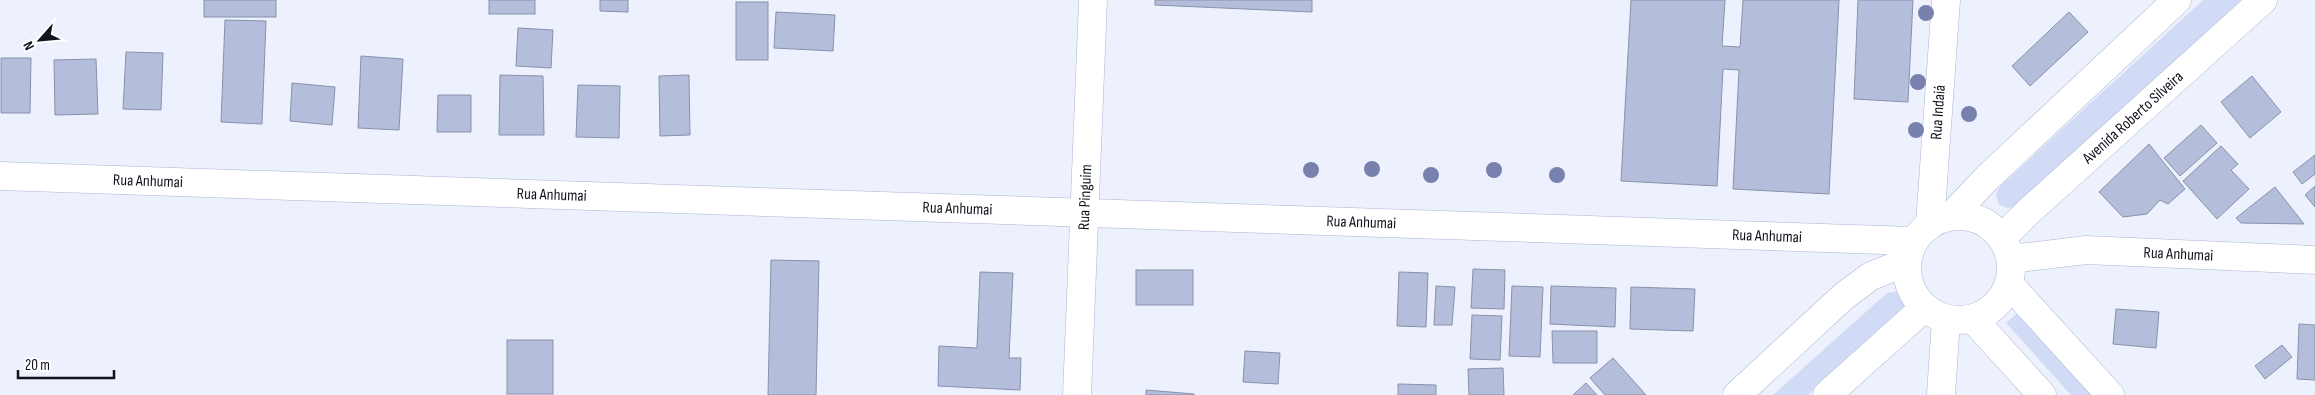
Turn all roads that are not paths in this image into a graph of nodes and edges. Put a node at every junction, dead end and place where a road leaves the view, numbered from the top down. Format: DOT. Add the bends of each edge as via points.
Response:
graph roads {
  1 [pos="1093,0"];
  2 [pos="1946,0"];
  3 [pos="2177,0"];
  4 [pos="2263,0"];
  5 [pos="0,176"];
  6 [pos="1085,214"];
  7 [pos="1925,236"];
  8 [pos="2008,260"];
  9 [pos="2315,260"];
  10 [pos="1935,314"];
  11 [pos="1973,319"];
  12 [pos="1077,395"];
  13 [pos="1737,395"];
  14 [pos="1827,395"];
  15 [pos="1941,395"];
  16 [pos="2042,395"];
  17 [pos="2110,395"];
  1 -- 6 [label="street, Rua Pinguim"];
  2 -- 7 [label="street, Rua Indaiá"];
  3 -- 7 [label="street"];
  4 -- 8 [label="street, Avenida Roberto Silveira" via="2036,204"];
  5 -- 6 [label="street, Rua Anhumai"];
  6 -- 7 [label="street, Rua Anhumai"];
  6 -- 12 [label="street, Rua Pinguim"];
  7 -- 8 [label="street" via="1980,220"];
  7 -- 10 [label="street" via="1909,287"];
  7 -- 13 [label="street" via="1844,296"];
  8 -- 9 [label="street, Rua Anhumai" via="2086,250"];
  8 -- 11 [label="street" via="1996,307"];
  8 -- 17 [label="street"];
  10 -- 11 [label="street"];
  10 -- 14 [label="street"];
  10 -- 15 [label="street"];
  11 -- 16 [label="street"];
}
